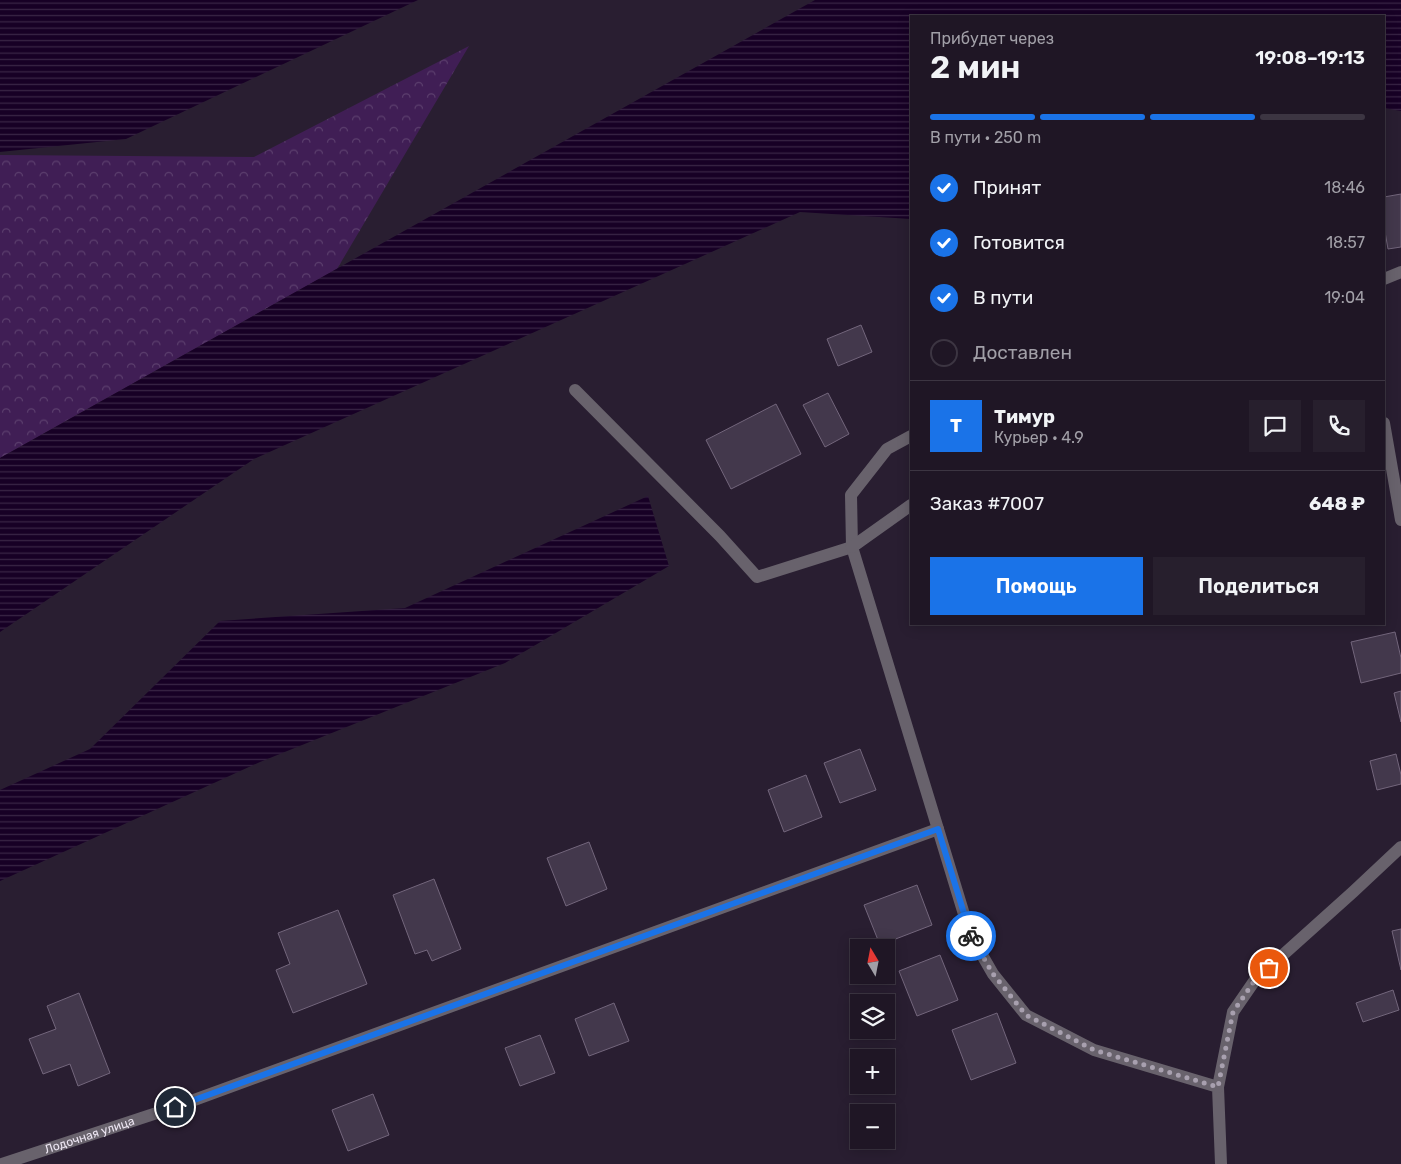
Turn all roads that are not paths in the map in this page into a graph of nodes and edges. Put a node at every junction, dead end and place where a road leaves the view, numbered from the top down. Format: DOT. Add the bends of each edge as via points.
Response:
graph roads {
  1 [pos="1401,272"];
  2 [pos="1385,279"];
  3 [pos="575,390"];
  4 [pos="1385,430"];
  5 [pos="910,437"];
  6 [pos="910,506"];
  7 [pos="1401,520"];
  8 [pos="852,547"];
  9 [pos="938,829"];
  10 [pos="1401,847"];
  11 [pos="1218,1087"];
  12 [pos="2,1164"];
  13 [pos="1221,1164"];
  1 -- 2 [label="street"];
  3 -- 8 [label="street" via="757,577"];
  4 -- 7 [label="street"];
  5 -- 8 [label="street" via="887,449 851,495"];
  6 -- 8 [label="street"];
  8 -- 9 [label="street"];
  9 -- 11 [label="street" via="970,934 993,974 1026,1015 1094,1050"];
  9 -- 12 [label="street, Лодочная улица" via="175,1107"];
  10 -- 11 [label="street" via="1255,980 1233,1012"];
  11 -- 13 [label="street"];
}
